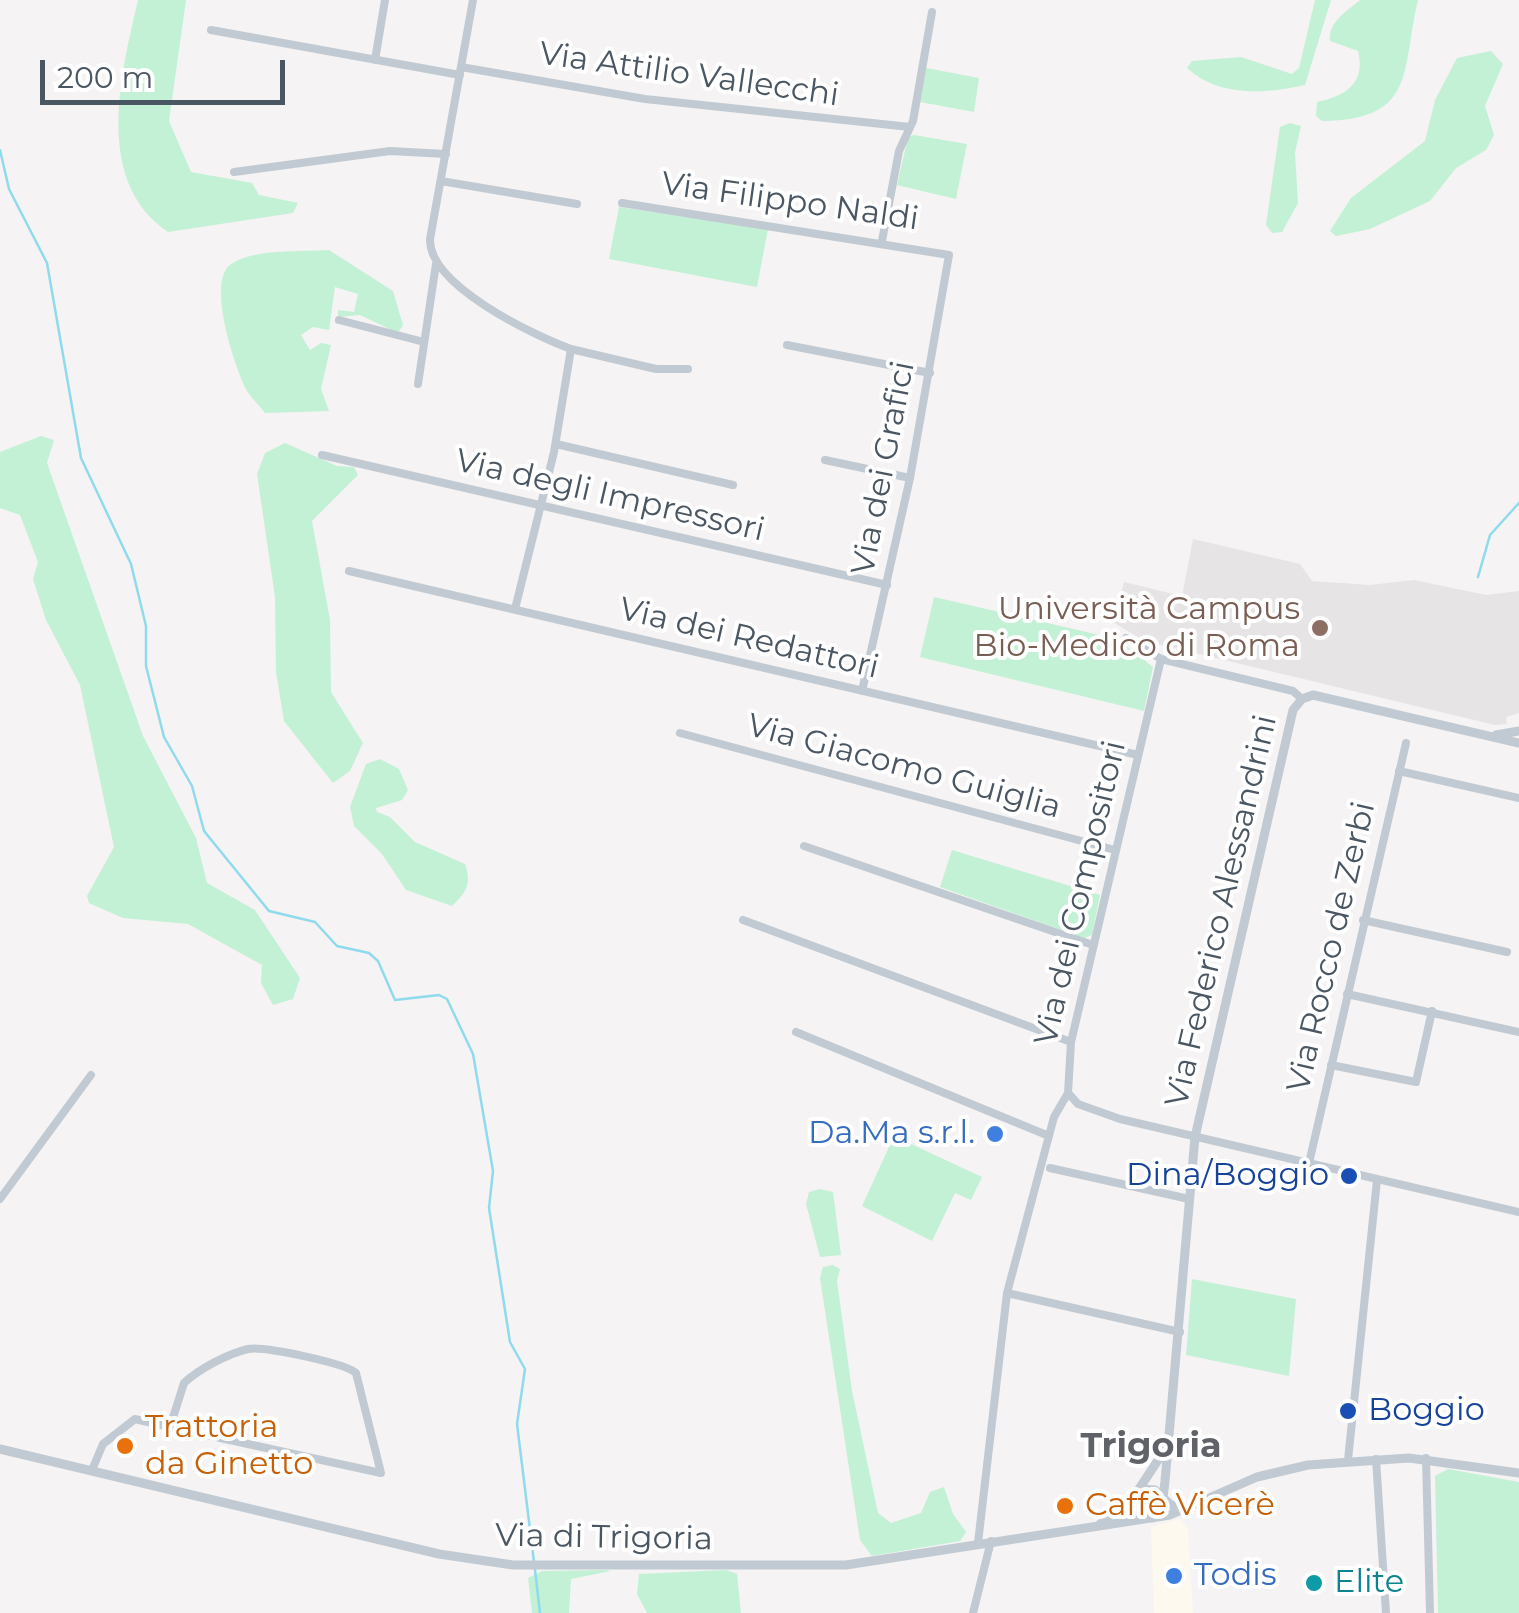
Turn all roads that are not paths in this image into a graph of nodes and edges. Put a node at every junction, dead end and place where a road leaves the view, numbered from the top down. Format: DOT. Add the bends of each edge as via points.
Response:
graph roads {
  1 [pos="386,0"];
  2 [pos="473,0"];
  3 [pos="932,12"];
  4 [pos="212,30"];
  5 [pos="375,60"];
  6 [pos="460,71"];
  7 [pos="910,128"];
  8 [pos="446,154"];
  9 [pos="234,172"];
  10 [pos="441,181"];
  11 [pos="622,203"];
  12 [pos="576,204"];
  13 [pos="882,242"];
  14 [pos="949,255"];
  15 [pos="436,264"];
  16 [pos="339,320"];
  17 [pos="424,342"];
  18 [pos="787,346"];
  19 [pos="571,349"];
  20 [pos="688,368"];
  21 [pos="930,373"];
  22 [pos="418,384"];
  23 [pos="556,444"];
  24 [pos="322,455"];
  25 [pos="825,460"];
  26 [pos="910,478"];
  27 [pos="732,486"];
  28 [pos="541,506"];
  29 [pos="349,571"];
  30 [pos="887,585"];
  31 [pos="515,609"];
  32 [pos="1126,638"];
  33 [pos="1161,659"];
  34 [pos="862,691"];
  35 [pos="1302,699"];
  36 [pos="1519,732"];
  37 [pos="680,733"];
  38 [pos="1484,734"];
  39 [pos="1406,743"];
  40 [pos="1519,743"];
  41 [pos="1138,755"];
  42 [pos="1399,771"];
  43 [pos="1519,798"];
  44 [pos="804,846"];
  45 [pos="1115,850"];
  46 [pos="743,920"];
  47 [pos="1363,920"];
  48 [pos="1093,945"];
  49 [pos="1507,952"];
  50 [pos="1347,994"];
  51 [pos="1432,1011"];
  52 [pos="796,1032"];
  53 [pos="1519,1032"];
  54 [pos="1071,1042"];
  55 [pos="1330,1065"];
  56 [pos="91,1075"];
  57 [pos="1068,1093"];
  58 [pos="1049,1136"];
  59 [pos="1195,1137"];
  60 [pos="1309,1163"];
  61 [pos="1050,1168"];
  62 [pos="1378,1180"];
  63 [pos="0,1199"];
  64 [pos="1188,1200"];
  65 [pos="1519,1212"];
  66 [pos="1007,1293"];
  67 [pos="1180,1332"];
  68 [pos="170,1427"];
  69 [pos="1168,1441"];
  70 [pos="0,1448"];
  71 [pos="1426,1458"];
  72 [pos="1376,1459"];
  73 [pos="1348,1460"];
  74 [pos="92,1470"];
  75 [pos="1519,1473"];
  76 [pos="1136,1492"];
  77 [pos="1162,1498"];
  78 [pos="1186,1509"];
  79 [pos="1148,1518"];
  80 [pos="1097,1526"];
  81 [pos="992,1541"];
  82 [pos="978,1544"];
  83 [pos="973,1613"];
  84 [pos="1386,1613"];
  85 [pos="1430,1613"];
  1 -- 5 [label="street"];
  2 -- 6 [label="street"];
  3 -- 7 [label="street"];
  4 -- 5 [label="street, Via Attilio Vallecchi"];
  5 -- 6 [label="street, Via Attilio Vallecchi"];
  6 -- 7 [label="street, Via Attilio Vallecchi" via="663,102"];
  6 -- 8 [label="street"];
  7 -- 13 [label="street" via="899,151"];
  8 -- 9 [label="street" via="390,151"];
  8 -- 10 [label="street"];
  10 -- 12 [label="street"];
  10 -- 15 [label="street" via="430,242"];
  11 -- 13 [label="street, Via Filippo Naldi"];
  13 -- 14 [label="street, Via Filippo Naldi"];
  14 -- 21 [label="street, Via dei Grafici"];
  15 -- 17 [label="street"];
  15 -- 19 [label="street" via="506,319"];
  16 -- 17 [label="street"];
  17 -- 22 [label="street"];
  18 -- 21 [label="street"];
  19 -- 20 [label="street" via="656,369"];
  19 -- 23 [label="street"];
  21 -- 26 [label="street, Via dei Grafici"];
  23 -- 27 [label="street"];
  23 -- 28 [label="street"];
  24 -- 28 [label="street, Via degli Impressori"];
  25 -- 26 [label="street"];
  26 -- 30 [label="street, Via dei Grafici"];
  28 -- 30 [label="street, Via degli Impressori"];
  28 -- 31 [label="street"];
  29 -- 31 [label="street, Via dei Redattori"];
  30 -- 34 [label="street, Via dei Grafici"];
  31 -- 34 [label="street, Via dei Redattori"];
  32 -- 33 [label="street"];
  33 -- 35 [label="street" via="1293,691"];
  33 -- 41 [label="street, Via dei Compositori"];
  34 -- 41 [label="street, Via dei Redattori"];
  35 -- 38 [label="street" via="1313,695"];
  35 -- 59 [label="street, Via Federico Alessandrini" via="1288,728"];
  36 -- 38 [label="street"];
  37 -- 45 [label="street, Via Giacomo Guiglia"];
  38 -- 40 [label="street"];
  39 -- 42 [label="street, Via Rocco de Zerbi"];
  41 -- 45 [label="street, Via dei Compositori"];
  42 -- 43 [label="street"];
  42 -- 47 [label="street, Via Rocco de Zerbi"];
  44 -- 48 [label="street"];
  45 -- 48 [label="street, Via dei Compositori"];
  46 -- 54 [label="street"];
  47 -- 49 [label="street"];
  47 -- 50 [label="street, Via Rocco de Zerbi"];
  48 -- 54 [label="street, Via dei Compositori"];
  50 -- 51 [label="street"];
  50 -- 55 [label="street, Via Rocco de Zerbi"];
  51 -- 53 [label="street"];
  51 -- 55 [label="street" via="1416,1082"];
  52 -- 58 [label="street"];
  54 -- 57 [label="street, Via dei Compositori"];
  55 -- 60 [label="street, Via Rocco de Zerbi"];
  56 -- 63 [label="street"];
  57 -- 58 [label="street, Via dei Compositori"];
  57 -- 59 [label="street" via="1090,1110"];
  58 -- 66 [label="street, Via dei Compositori"];
  59 -- 60 [label="street"];
  59 -- 64 [label="street, Via Federico Alessandrini"];
  60 -- 62 [label="street"];
  61 -- 64 [label="street"];
  62 -- 65 [label="street"];
  62 -- 73 [label="street"];
  64 -- 67 [label="street, Via Federico Alessandrini"];
  66 -- 67 [label="street"];
  66 -- 82 [label="street, Via dei Compositori"];
  67 -- 69 [label="street, Via Federico Alessandrini"];
  68 -- 68 [label="street" via="380,1473 356,1371 338,1365 258,1348 238,1352 184,1383"];
  68 -- 74 [label="street" via="128,1422 100,1449"];
  69 -- 76 [label="street"];
  69 -- 77 [label="street, Via Federico Alessandrini"];
  70 -- 74 [label="street, Via di Trigoria"];
  71 -- 72 [label="street, Via di Trigoria"];
  71 -- 75 [label="street, Via di Trigoria"];
  71 -- 85 [label="street"];
  72 -- 73 [label="street, Via di Trigoria"];
  72 -- 84 [label="street"];
  73 -- 78 [label="street, Via di Trigoria" via="1270,1472"];
  74 -- 82 [label="street, Via di Trigoria" via="514,1566 824,1566"];
  76 -- 77 [label="street" via="1155,1490"];
  76 -- 79 [label="street" via="1132,1510"];
  76 -- 80 [label="street"];
  77 -- 78 [label="street"];
  77 -- 79 [label="street" via="1162,1508"];
  78 -- 79 [label="street, Via di Trigoria"];
  79 -- 80 [label="street, Via di Trigoria"];
  80 -- 81 [label="street, Via di Trigoria"];
  81 -- 82 [label="street, Via di Trigoria"];
  81 -- 83 [label="street"];
}
